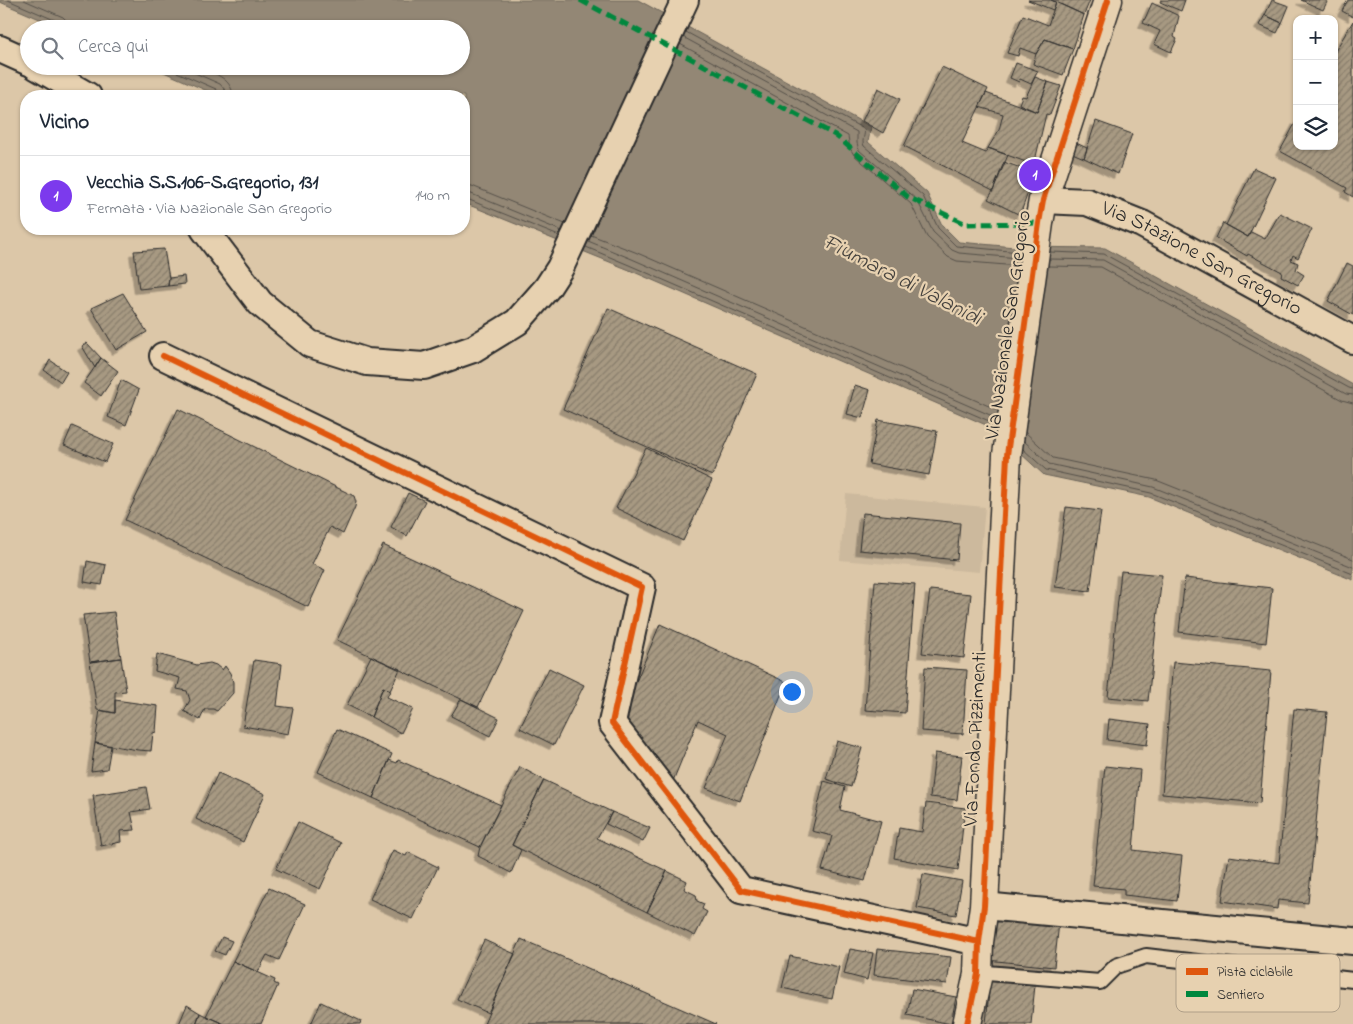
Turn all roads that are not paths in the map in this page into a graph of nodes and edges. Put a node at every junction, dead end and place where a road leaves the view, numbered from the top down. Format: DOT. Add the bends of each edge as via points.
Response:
graph roads {
  1 [pos="685,0"];
  2 [pos="1108,0"];
  3 [pos="0,50"];
  4 [pos="20,58"];
  5 [pos="52,75"];
  6 [pos="78,90"];
  7 [pos="1043,200"];
  8 [pos="209,235"];
  9 [pos="1353,340"];
  10 [pos="163,356"];
  11 [pos="1007,455"];
  12 [pos="984,906"];
  13 [pos="1353,941"];
  14 [pos="978,942"];
  15 [pos="1176,959"];
  16 [pos="978,974"];
  17 [pos="1340,978"];
  18 [pos="1353,980"];
  19 [pos="966,1024"];
  1 -- 8 [label="street" via="560,268 517,322 473,349 424,366 367,362 310,344 260,303"];
  2 -- 7 [label="street, Via Nazionale San Gregorio"];
  3 -- 4 [label="street"];
  5 -- 6 [label="street"];
  7 -- 9 [label="street, Via Stazione San Gregorio" via="1087,202 1142,224"];
  7 -- 11 [label="street, Via Nazionale San Gregorio"];
  10 -- 14 [label="street" via="642,587 612,723 741,890"];
  11 -- 12 [label="street, Via Fondo Pizzimenti"];
  12 -- 13 [label="street"];
  12 -- 14 [label="street, Via Fondo Pizzimenti"];
  14 -- 16 [label="street, Via Fondo Pizzimenti"];
  15 -- 16 [label="lane" via="1146,956 1116,966 1100,982"];
  16 -- 19 [label="street, Via Fondo Pizzimenti"];
  17 -- 18 [label="lane"];
}
